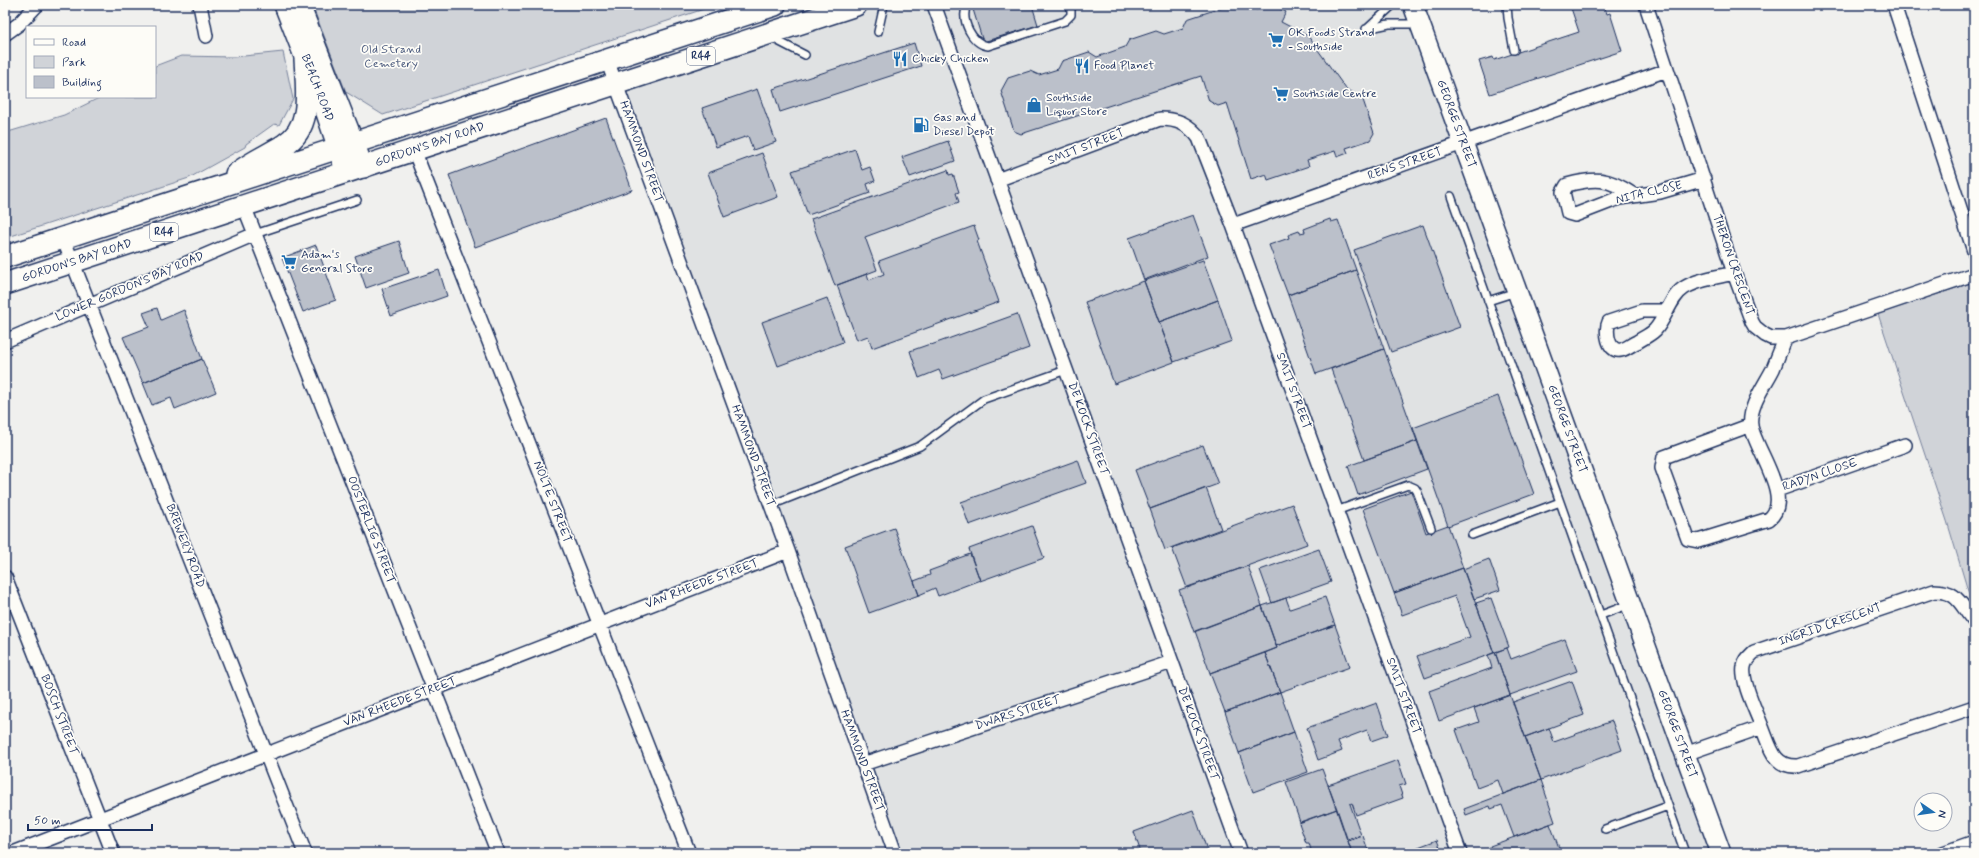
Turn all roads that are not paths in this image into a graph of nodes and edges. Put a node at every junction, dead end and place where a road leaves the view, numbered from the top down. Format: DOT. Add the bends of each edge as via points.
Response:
graph roads {
  1 [pos="37,5"];
  2 [pos="200,5"];
  3 [pos="284,5"];
  4 [pos="300,5"];
  5 [pos="775,5"];
  6 [pos="856,5"];
  7 [pos="884,5"];
  8 [pos="934,5"];
  9 [pos="967,5"];
  10 [pos="1071,5"];
  11 [pos="1393,5"];
  12 [pos="1413,5"];
  13 [pos="1507,5"];
  14 [pos="1646,5"];
  15 [pos="1894,5"];
  16 [pos="1420,24"];
  17 [pos="878,32"];
  18 [pos="5,34"];
  19 [pos="765,35"];
  20 [pos="206,36"];
  21 [pos="1514,50"];
  22 [pos="805,56"];
  23 [pos="305,58"];
  24 [pos="607,60"];
  25 [pos="1667,70"];
  26 [pos="616,84"];
  27 [pos="1463,144"];
  28 [pos="346,146"];
  29 [pos="414,150"];
  30 [pos="355,170"];
  31 [pos="997,180"];
  32 [pos="1704,180"];
  33 [pos="216,188"];
  34 [pos="1632,194"];
  35 [pos="1451,196"];
  36 [pos="358,200"];
  37 [pos="244,206"];
  38 [pos="1233,225"];
  39 [pos="255,234"];
  40 [pos="63,238"];
  41 [pos="1974,251"];
  42 [pos="5,257"];
  43 [pos="72,262"];
  44 [pos="1734,273"];
  45 [pos="1974,274"];
  46 [pos="5,284"];
  47 [pos="1517,292"];
  48 [pos="1488,301"];
  49 [pos="90,304"];
  50 [pos="1666,311"];
  51 [pos="1786,338"];
  52 [pos="5,341"];
  53 [pos="1066,370"];
  54 [pos="1751,425"];
  55 [pos="1905,445"];
  56 [pos="1776,490"];
  57 [pos="1560,502"];
  58 [pos="771,506"];
  59 [pos="1336,511"];
  60 [pos="1431,528"];
  61 [pos="1472,535"];
  62 [pos="788,551"];
  63 [pos="5,576"];
  64 [pos="1630,604"];
  65 [pos="1601,615"];
  66 [pos="1974,621"];
  67 [pos="600,624"];
  68 [pos="1172,662"];
  69 [pos="434,689"];
  70 [pos="1974,707"];
  71 [pos="1762,727"];
  72 [pos="266,754"];
  73 [pos="1685,754"];
  74 [pos="863,764"];
  75 [pos="1668,806"];
  76 [pos="100,819"];
  77 [pos="1604,829"];
  78 [pos="1974,842"];
  79 [pos="13,853"];
  80 [pos="113,853"];
  81 [pos="305,853"];
  82 [pos="498,853"];
  83 [pos="689,853"];
  84 [pos="895,853"];
  85 [pos="1241,853"];
  86 [pos="1460,853"];
  87 [pos="1685,853"];
  88 [pos="1721,853"];
  89 [pos="1944,853"];
  1 -- 18 [label="street"];
  2 -- 20 [label="street"];
  3 -- 23 [label="street, BEACH ROAD"];
  4 -- 28 [label="street, BEACH ROAD"];
  5 -- 24 [label="main road, GORDON'S BAY ROAD / R44"];
  6 -- 19 [label="main road, GORDON'S BAY ROAD / R44"];
  7 -- 17 [label="lane"];
  8 -- 31 [label="street, DE KOCK STREET"];
  9 -- 10 [label="lane" via="965,17 972,36 979,43 988,46 1065,21 1071,15"];
  11 -- 16 [label="lane" via="1366,29 1389,24"];
  12 -- 16 [label="street, GEORGE STREET"];
  13 -- 21 [label="lane"];
  14 -- 25 [label="street, THERON CRESCENT"];
  15 -- 41 [label="street"];
  16 -- 27 [label="street, GEORGE STREET"];
  19 -- 22 [label="lane"];
  19 -- 26 [label="main road, GORDON'S BAY ROAD / R44"];
  23 -- 28 [label="street, BEACH ROAD"];
  23 -- 33 [label="main road" via="306,103 298,133"];
  24 -- 26 [label="street, HAMMOND STREET"];
  24 -- 28 [label="main road, GORDON'S BAY ROAD / R44"];
  25 -- 27 [label="street, RENS STREET"];
  25 -- 32 [label="street, THERON CRESCENT"];
  26 -- 29 [label="main road, GORDON'S BAY ROAD / R44"];
  26 -- 58 [label="street, HAMMOND STREET"];
  27 -- 38 [label="street, RENS STREET"];
  27 -- 47 [label="street, GEORGE STREET"];
  28 -- 30 [label="street, BEACH ROAD"];
  28 -- 33 [label="main road, GORDON'S BAY ROAD / R44"];
  29 -- 30 [label="main road, GORDON'S BAY ROAD / R44"];
  29 -- 67 [label="street, NOLTE STREET"];
  30 -- 37 [label="main road, GORDON'S BAY ROAD / R44"];
  31 -- 38 [label="street, SMIT STREET" via="1151,122 1170,119 1187,125 1200,138"];
  31 -- 53 [label="street, DE KOCK STREET"];
  32 -- 34 [label="street, NITA CLOSE" via="1660,192"];
  32 -- 44 [label="street, THERON CRESCENT"];
  33 -- 40 [label="main road, GORDON'S BAY ROAD / R44"];
  34 -- 34 [label="street, NITA CLOSE" via="1571,215 1567,210 1563,192 1567,185 1604,180"];
  35 -- 48 [label="lane"];
  36 -- 39 [label="lane"];
  37 -- 39 [label="street, OOSTERLIG STREET"];
  37 -- 43 [label="main road, GORDON'S BAY ROAD / R44"];
  38 -- 59 [label="street, SMIT STREET"];
  39 -- 49 [label="street, LOWER GORDON'S BAY ROAD"];
  39 -- 69 [label="street, OOSTERLIG STREET"];
  40 -- 42 [label="main road, GORDON'S BAY ROAD / R44"];
  40 -- 43 [label="street, BREWERY ROAD"];
  43 -- 46 [label="main road, GORDON'S BAY ROAD / R44"];
  43 -- 49 [label="street, BREWERY ROAD"];
  44 -- 50 [label="street" via="1683,288"];
  44 -- 51 [label="street, THERON CRESCENT" via="1755,327 1771,338"];
  45 -- 51 [label="street, THERON CRESCENT"];
  47 -- 48 [label="lane"];
  47 -- 64 [label="street, GEORGE STREET"];
  48 -- 57 [label="lane"];
  49 -- 52 [label="street, LOWER GORDON'S BAY ROAD"];
  49 -- 72 [label="street, BREWERY ROAD"];
  50 -- 50 [label="street" via="1655,330 1622,350 1611,345 1606,332 1609,322 1642,311"];
  51 -- 54 [label="street" via="1754,409"];
  53 -- 58 [label="lane" via="984,399 920,446"];
  53 -- 68 [label="street, DE KOCK STREET"];
  54 -- 56 [label="street, RADYN CLOSE"];
  54 -- 56 [label="street" via="1664,457 1662,468 1686,537 1698,541 1769,519 1778,507"];
  55 -- 56 [label="street, RADYN CLOSE"];
  57 -- 61 [label="lane"];
  57 -- 65 [label="lane"];
  58 -- 62 [label="street, HAMMOND STREET"];
  59 -- 60 [label="lane" via="1408,485 1417,491"];
  59 -- 86 [label="street, SMIT STREET"];
  62 -- 67 [label="street, VAN RHEEDE STREET"];
  62 -- 74 [label="street, HAMMOND STREET"];
  63 -- 76 [label="street, BOSCH STREET"];
  64 -- 65 [label="lane"];
  64 -- 73 [label="street, GEORGE STREET"];
  65 -- 75 [label="lane"];
  66 -- 71 [label="street, INGRID CRESCENT" via="1958,598 1950,593 1934,591 1754,652 1746,660 1743,669"];
  67 -- 69 [label="street, VAN RHEEDE STREET"];
  67 -- 83 [label="street, NOLTE STREET"];
  68 -- 74 [label="street, DWARS STREET"];
  68 -- 85 [label="street, DE KOCK STREET"];
  69 -- 72 [label="street, VAN RHEEDE STREET"];
  69 -- 82 [label="street, OOSTERLIG STREET"];
  70 -- 71 [label="street, INGRID CRESCENT" via="1790,767 1777,759"];
  71 -- 73 [label="street"];
  72 -- 76 [label="street, VAN RHEEDE STREET"];
  72 -- 81 [label="street, BREWERY ROAD"];
  73 -- 88 [label="street, GEORGE STREET"];
  74 -- 84 [label="street, HAMMOND STREET"];
  75 -- 77 [label="lane"];
  75 -- 87 [label="lane"];
  76 -- 79 [label="street, VAN RHEEDE STREET"];
  76 -- 80 [label="street, BOSCH STREET"];
  78 -- 89 [label="street"];
}
